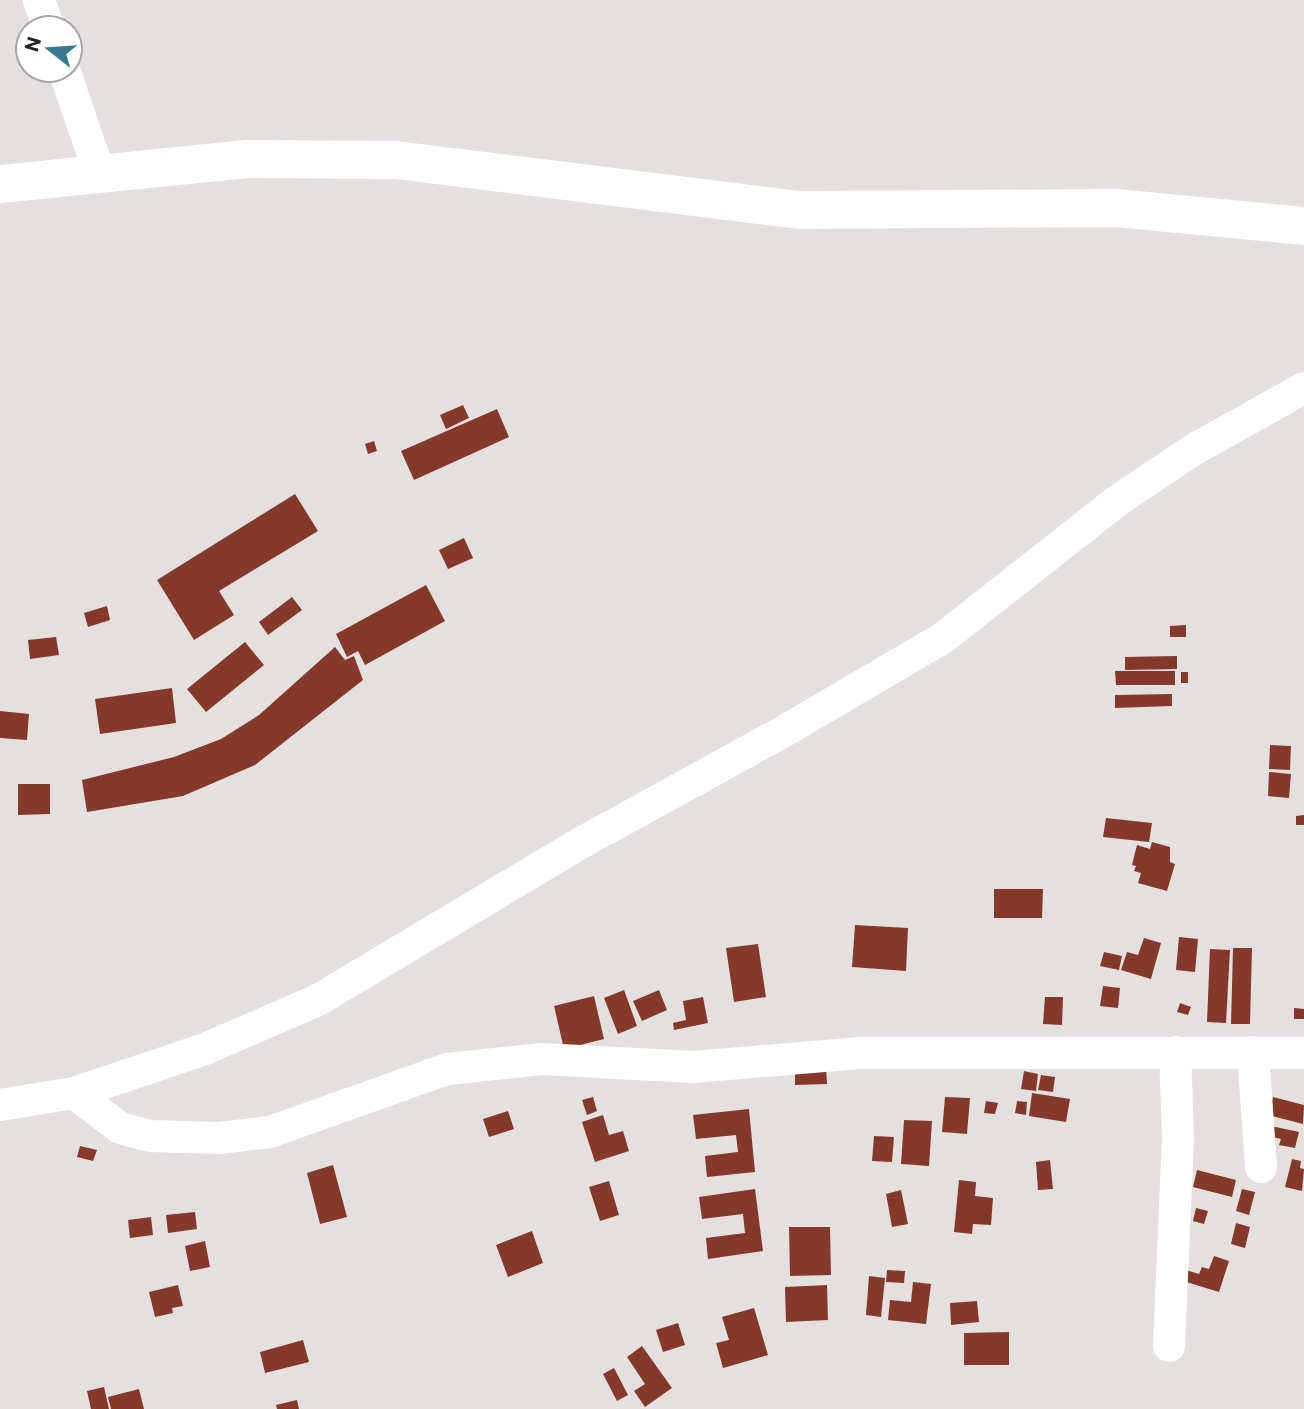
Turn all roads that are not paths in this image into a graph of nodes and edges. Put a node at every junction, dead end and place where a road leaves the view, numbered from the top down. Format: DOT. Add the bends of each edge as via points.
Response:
graph roads {
  1 [pos="69,84"];
  2 [pos="99,172"];
  3 [pos="0,184"];
  4 [pos="1304,226"];
  5 [pos="1304,388"];
  6 [pos="1175,1052"];
  7 [pos="1253,1052"];
  8 [pos="1304,1053"];
  9 [pos="74,1093"];
  10 [pos="0,1105"];
  11 [pos="1261,1167"];
  12 [pos="1169,1346"];
  1 -- 2 [label="street"];
  2 -- 3 [label="main road"];
  2 -- 4 [label="main road" via="247,159 396,160 799,210 1116,208"];
  5 -- 9 [label="street" via="1192,450 1117,501 943,638 579,844 318,1000 205,1049"];
  6 -- 7 [label="street"];
  6 -- 9 [label="street" via="860,1053 693,1067 542,1059 447,1069 270,1132 220,1138 150,1136 120,1128"];
  6 -- 12 [label="street" via="1178,1137"];
  7 -- 8 [label="street"];
  7 -- 11 [label="street"];
  9 -- 10 [label="street"];
}
